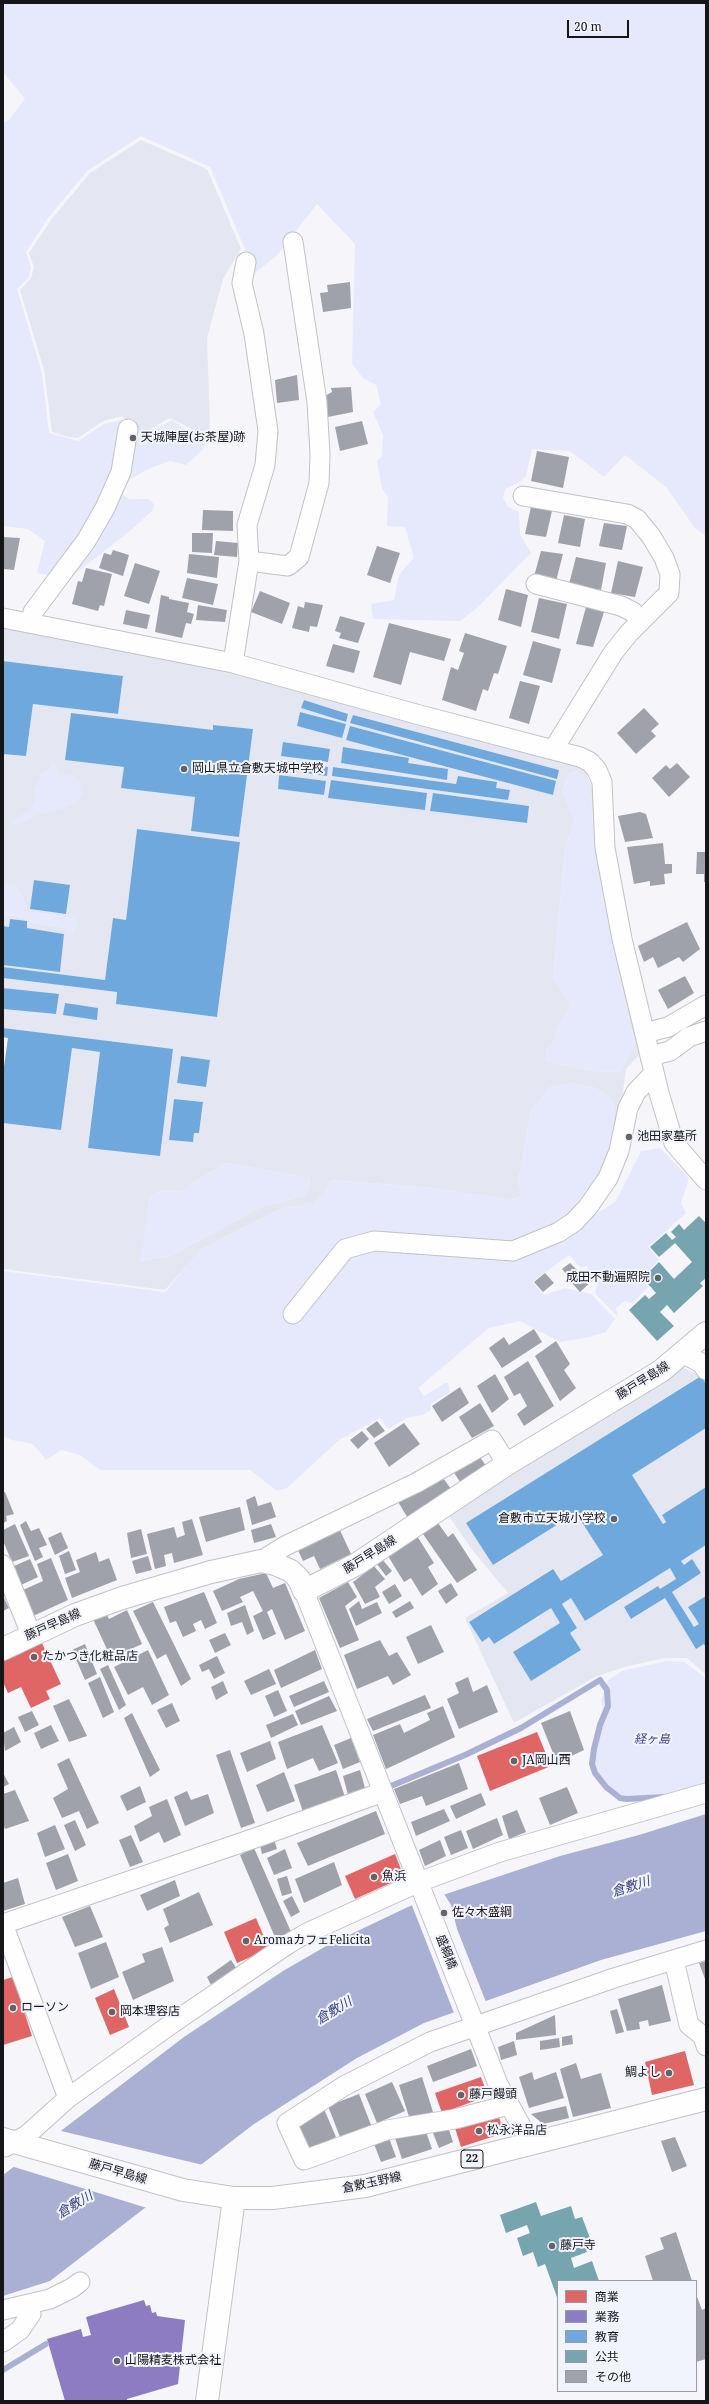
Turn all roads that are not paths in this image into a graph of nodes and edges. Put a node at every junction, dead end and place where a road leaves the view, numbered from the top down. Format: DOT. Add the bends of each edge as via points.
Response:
graph roads {
  1 [pos="293,242"];
  2 [pos="246,262"];
  3 [pos="128,429"];
  4 [pos="523,496"];
  5 [pos="249,561"];
  6 [pos="536,584"];
  7 [pos="3,618"];
  8 [pos="641,620"];
  9 [pos="32,622"];
  10 [pos="233,663"];
  11 [pos="554,750"];
  12 [pos="706,1005"];
  13 [pos="706,1031"];
  14 [pos="645,1033"];
  15 [pos="652,1064"];
  16 [pos="706,1180"];
  17 [pos="293,1314"];
  18 [pos="706,1334"];
  19 [pos="684,1354"];
  20 [pos="706,1370"];
  21 [pos="507,1464"];
  22 [pos="261,1561"];
  23 [pos="3,1565"];
  24 [pos="304,1591"];
  25 [pos="31,1634"];
  26 [pos="3,1649"];
  27 [pos="383,1792"];
  28 [pos="706,1793"];
  29 [pos="420,1884"];
  30 [pos="3,1924"];
  31 [pos="706,1950"];
  32 [pos="674,1960"];
  33 [pos="473,2022"];
  34 [pos="706,2046"];
  35 [pos="68,2098"];
  36 [pos="706,2098"];
  37 [pos="508,2105"];
  38 [pos="11,2144"];
  39 [pos="531,2144"];
  40 [pos="234,2198"];
  41 [pos="80,2282"];
  42 [pos="29,2304"];
  43 [pos="3,2310"];
  44 [pos="3,2342"];
  45 [pos="207,2401"];
  1 -- 5 [label="street" via="317,402 319,483 299,557 288,566"];
  2 -- 5 [label="street" via="242,283 254,334 268,431 265,465 247,525"];
  3 -- 9 [label="street" via="120,472 105,508 86,541 33,612"];
  4 -- 8 [label="street" via="627,514 637,519 664,558 671,586 665,599"];
  5 -- 10 [label="street"];
  6 -- 8 [label="street" via="621,606"];
  7 -- 9 [label="street"];
  8 -- 11 [label="street" via="613,653"];
  9 -- 10 [label="street"];
  10 -- 11 [label="street"];
  11 -- 14 [label="street" via="590,762 602,782 605,848 622,939"];
  12 -- 14 [label="street" via="668,1028"];
  13 -- 15 [label="street" via="689,1037"];
  14 -- 15 [label="street"];
  15 -- 16 [label="street" via="674,1143"];
  15 -- 17 [label="street" via="628,1108 619,1152 608,1178 578,1217 559,1232 513,1251 374,1241 345,1249"];
  18 -- 19 [label="main road, 藤戸早島線"];
  19 -- 20 [label="street" via="701,1363"];
  19 -- 21 [label="main road, 藤戸早島線" via="661,1371"];
  21 -- 22 [label="street" via="492,1440 416,1483 285,1546"];
  21 -- 24 [label="main road, 藤戸早島線" via="357,1564"];
  22 -- 24 [label="main road, 藤戸早島線" via="275,1564 291,1572 299,1579"];
  22 -- 25 [label="main road, 藤戸早島線" via="211,1572 122,1598"];
  23 -- 25 [label="street"];
  24 -- 27 [label="street, 盛綱橋"];
  25 -- 26 [label="main road, 藤戸早島線"];
  27 -- 29 [label="street, 盛綱橋"];
  27 -- 30 [label="street"];
  28 -- 29 [label="street" via="551,1836"];
  29 -- 33 [label="street, 盛綱橋"];
  29 -- 35 [label="street" via="360,1908 288,1944 167,2026"];
  30 -- 35 [label="street"];
  31 -- 32 [label="street"];
  32 -- 33 [label="street"];
  32 -- 34 [label="street" via="689,2025 703,2036"];
  33 -- 37 [label="street, 盛綱橋"];
  33 -- 37 [label="street" via="344,2086 287,2123 304,2160 387,2130 454,2119"];
  35 -- 38 [label="street" via="27,2135"];
  36 -- 39 [label="main road, 倉敷玉野線 / 22"];
  37 -- 39 [label="street, 盛綱橋"];
  38 -- 40 [label="main road, 藤戸早島線" via="183,2190"];
  39 -- 40 [label="main road, 倉敷玉野線 / 22" via="358,2187 273,2198"];
  40 -- 45 [label="main road"];
  41 -- 42 [label="street" via="50,2299"];
  42 -- 43 [label="street"];
  42 -- 44 [label="street" via="31,2314 20,2330"];
}
